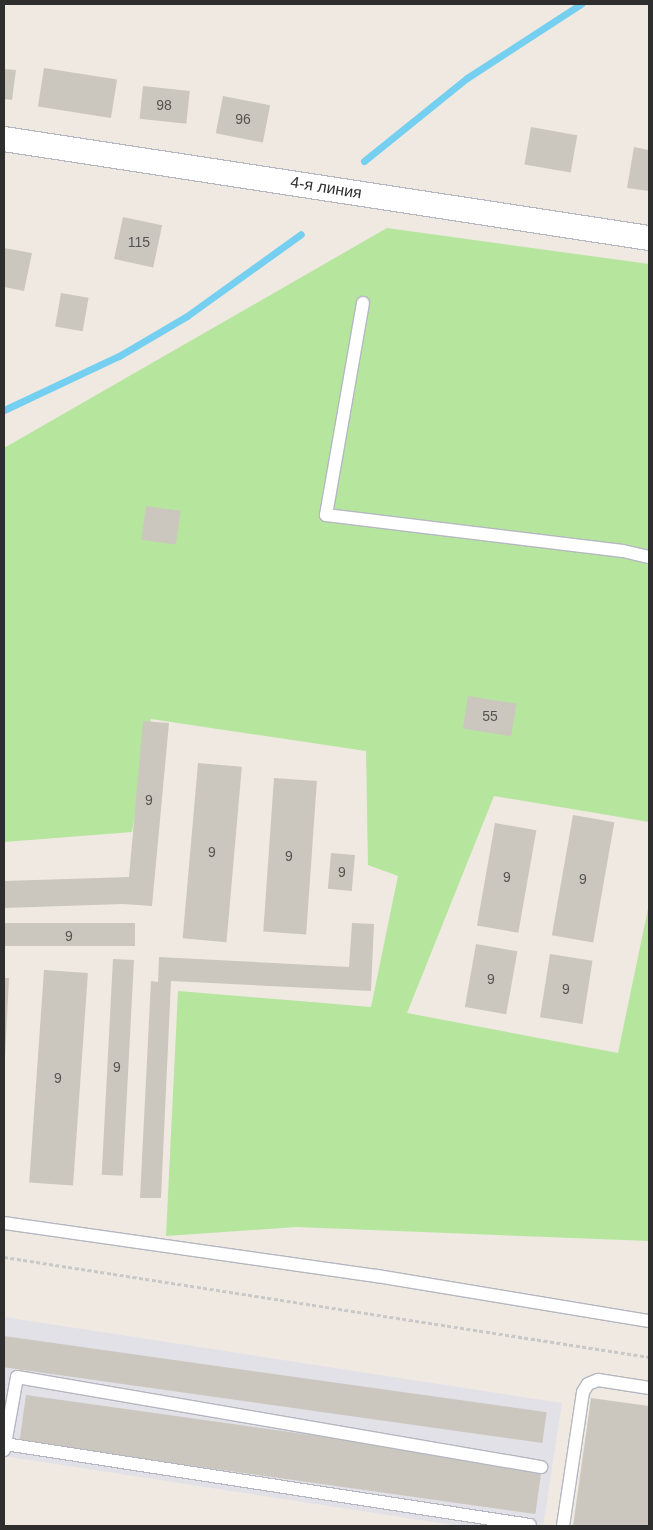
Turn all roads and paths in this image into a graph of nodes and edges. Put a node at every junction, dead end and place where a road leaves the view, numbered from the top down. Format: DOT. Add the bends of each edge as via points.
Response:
graph roads {
  1 [pos="4,139"];
  2 [pos="649,238"];
  3 [pos="363,304"];
  4 [pos="649,557"];
  5 [pos="4,1223"];
  6 [pos="4,1257"];
  7 [pos="649,1321"];
  8 [pos="649,1357"];
  9 [pos="649,1388"];
  10 [pos="4,1447"];
  11 [pos="541,1467"];
  12 [pos="530,1525"];
  13 [pos="563,1526"];
  1 -- 2 [label="street, 4-я линия"];
  3 -- 4 [label="lane" via="326,515 623,551"];
  5 -- 7 [label="lane" via="377,1276"];
  6 -- 8 [label="path"];
  9 -- 13 [label="lane" via="598,1380 588,1384 582,1392"];
  10 -- 11 [label="lane" via="17,1377"];
  10 -- 12 [label="lane"];
}
